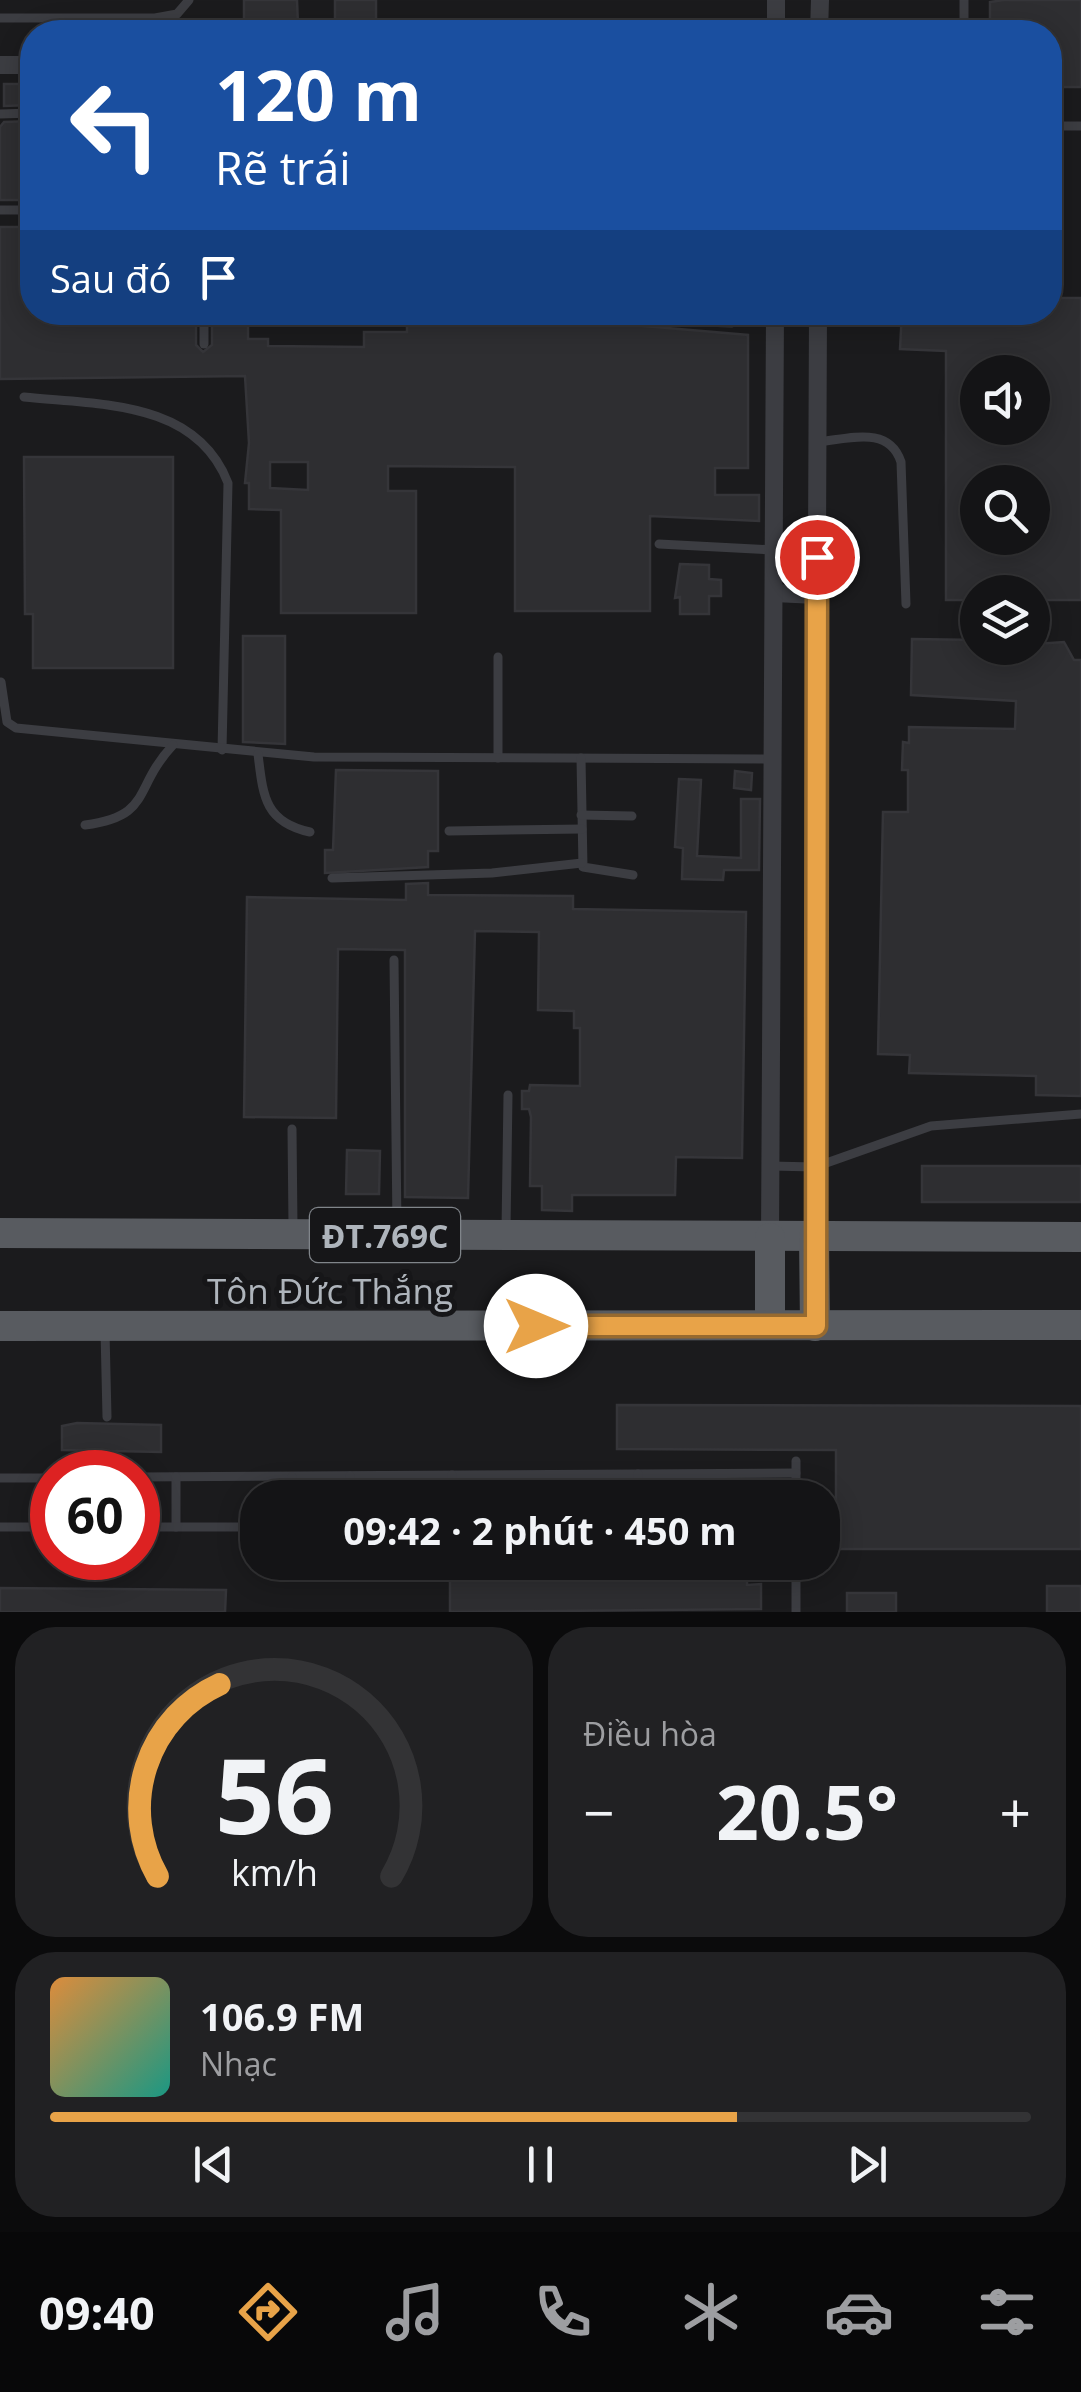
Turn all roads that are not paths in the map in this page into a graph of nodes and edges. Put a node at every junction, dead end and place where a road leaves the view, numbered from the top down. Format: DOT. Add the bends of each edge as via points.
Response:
graph roads {
  1 [pos="190,0"];
  2 [pos="0,18"];
  3 [pos="204,325"];
  4 [pos="775,325"];
  5 [pos="818,325"];
  6 [pos="204,344"];
  7 [pos="24,397"];
  8 [pos="817,442"];
  9 [pos="659,544"];
  10 [pos="774,550"];
  11 [pos="774,593"];
  12 [pos="817,596"];
  13 [pos="906,604"];
  14 [pos="498,656"];
  15 [pos="2,682"];
  16 [pos="173,745"];
  17 [pos="222,750"];
  18 [pos="258,754"];
  19 [pos="498,758"];
  20 [pos="581,758"];
  21 [pos="773,759"];
  22 [pos="582,815"];
  23 [pos="632,816"];
  24 [pos="85,825"];
  25 [pos="582,829"];
  26 [pos="310,832"];
  27 [pos="448,832"];
  28 [pos="582,863"];
  29 [pos="633,876"];
  30 [pos="332,878"];
  31 [pos="394,960"];
  32 [pos="508,1095"];
  33 [pos="1081,1114"];
  34 [pos="292,1129"];
  35 [pos="770,1166"];
  36 [pos="815,1167"];
  37 [pos="0,1233"];
  38 [pos="294,1235"];
  39 [pos="398,1235"];
  40 [pos="1081,1236"];
  41 [pos="506,1237"];
  42 [pos="770,1238"];
  43 [pos="814,1238"];
  44 [pos="1081,1325"];
  45 [pos="0,1326"];
  46 [pos="770,1326"];
  47 [pos="816,1326"];
  48 [pos="105,1328"];
  49 [pos="106,1417"];
  50 [pos="796,1461"];
  51 [pos="638,1474"];
  52 [pos="796,1474"];
  53 [pos="579,1475"];
  54 [pos="292,1476"];
  55 [pos="350,1476"];
  56 [pos="452,1476"];
  57 [pos="160,1477"];
  58 [pos="176,1477"];
  59 [pos="0,1478"];
  60 [pos="30,1478"];
  61 [pos="292,1480"];
  62 [pos="350,1480"];
  63 [pos="452,1480"];
  64 [pos="579,1480"];
  65 [pos="638,1480"];
  66 [pos="796,1480"];
  67 [pos="0,1527"];
  68 [pos="30,1527"];
  69 [pos="160,1527"];
  70 [pos="176,1527"];
  71 [pos="240,1527"];
  72 [pos="796,1580"];
  73 [pos="796,1612"];
  1 -- 2 [label="lane" via="177,14 155,18"];
  3 -- 6 [label="lane"];
  4 -- 10 [label="street"];
  5 -- 8 [label="street"];
  7 -- 17 [label="lane" via="143,410 197,435 219,460 228,483"];
  8 -- 12 [label="street"];
  8 -- 13 [label="lane" via="882,437 896,446"];
  9 -- 10 [label="lane"];
  10 -- 11 [label="street"];
  11 -- 12 [label="street"];
  11 -- 21 [label="street"];
  12 -- 36 [label="street"];
  14 -- 19 [label="lane"];
  15 -- 16 [label="lane" via="7,722 16,728"];
  16 -- 17 [label="lane"];
  16 -- 24 [label="lane" via="145,781 138,804 118,821"];
  17 -- 18 [label="lane"];
  18 -- 19 [label="lane"];
  18 -- 26 [label="lane" via="264,802 274,818"];
  19 -- 20 [label="lane"];
  20 -- 21 [label="lane"];
  20 -- 22 [label="lane"];
  21 -- 35 [label="street"];
  22 -- 23 [label="lane"];
  22 -- 25 [label="lane"];
  25 -- 27 [label="lane"];
  25 -- 28 [label="lane"];
  28 -- 29 [label="lane"];
  28 -- 30 [label="lane"];
  31 -- 39 [label="lane"];
  32 -- 41 [label="lane"];
  33 -- 36 [label="lane" via="931,1126"];
  34 -- 38 [label="lane"];
  35 -- 36 [label="lane"];
  35 -- 42 [label="street"];
  36 -- 43 [label="street"];
  37 -- 38 [label="main road, Tôn Đức Thắng / ĐT.769C"];
  38 -- 39 [label="main road, Tôn Đức Thắng / ĐT.769C"];
  39 -- 41 [label="main road, Tôn Đức Thắng / ĐT.769C"];
  40 -- 43 [label="main road, Tôn Đức Thắng / ĐT.769C"];
  41 -- 42 [label="main road, Tôn Đức Thắng / ĐT.769C"];
  42 -- 43 [label="main road, Tôn Đức Thắng / ĐT.769C"];
  42 -- 46 [label="main road"];
  43 -- 47 [label="main road"];
  44 -- 47 [label="main road, Tôn Đức Thắng"];
  45 -- 48 [label="main road, Tôn Đức Thắng"];
  46 -- 47 [label="main road, Tôn Đức Thắng"];
  46 -- 48 [label="main road, Tôn Đức Thắng"];
  48 -- 49 [label="lane"];
  50 -- 52 [label="lane"];
  51 -- 52 [label="lane"];
  51 -- 53 [label="lane"];
  51 -- 65 [label="lane"];
  52 -- 66 [label="lane"];
  53 -- 56 [label="lane"];
  53 -- 64 [label="lane"];
  54 -- 55 [label="lane"];
  54 -- 58 [label="lane"];
  54 -- 61 [label="lane"];
  55 -- 56 [label="lane"];
  55 -- 62 [label="lane"];
  56 -- 63 [label="lane"];
  57 -- 58 [label="lane"];
  58 -- 70 [label="lane"];
  59 -- 60 [label="lane"];
  67 -- 68 [label="lane"];
  69 -- 70 [label="lane"];
  70 -- 71 [label="lane"];
  72 -- 73 [label="lane"];
}
